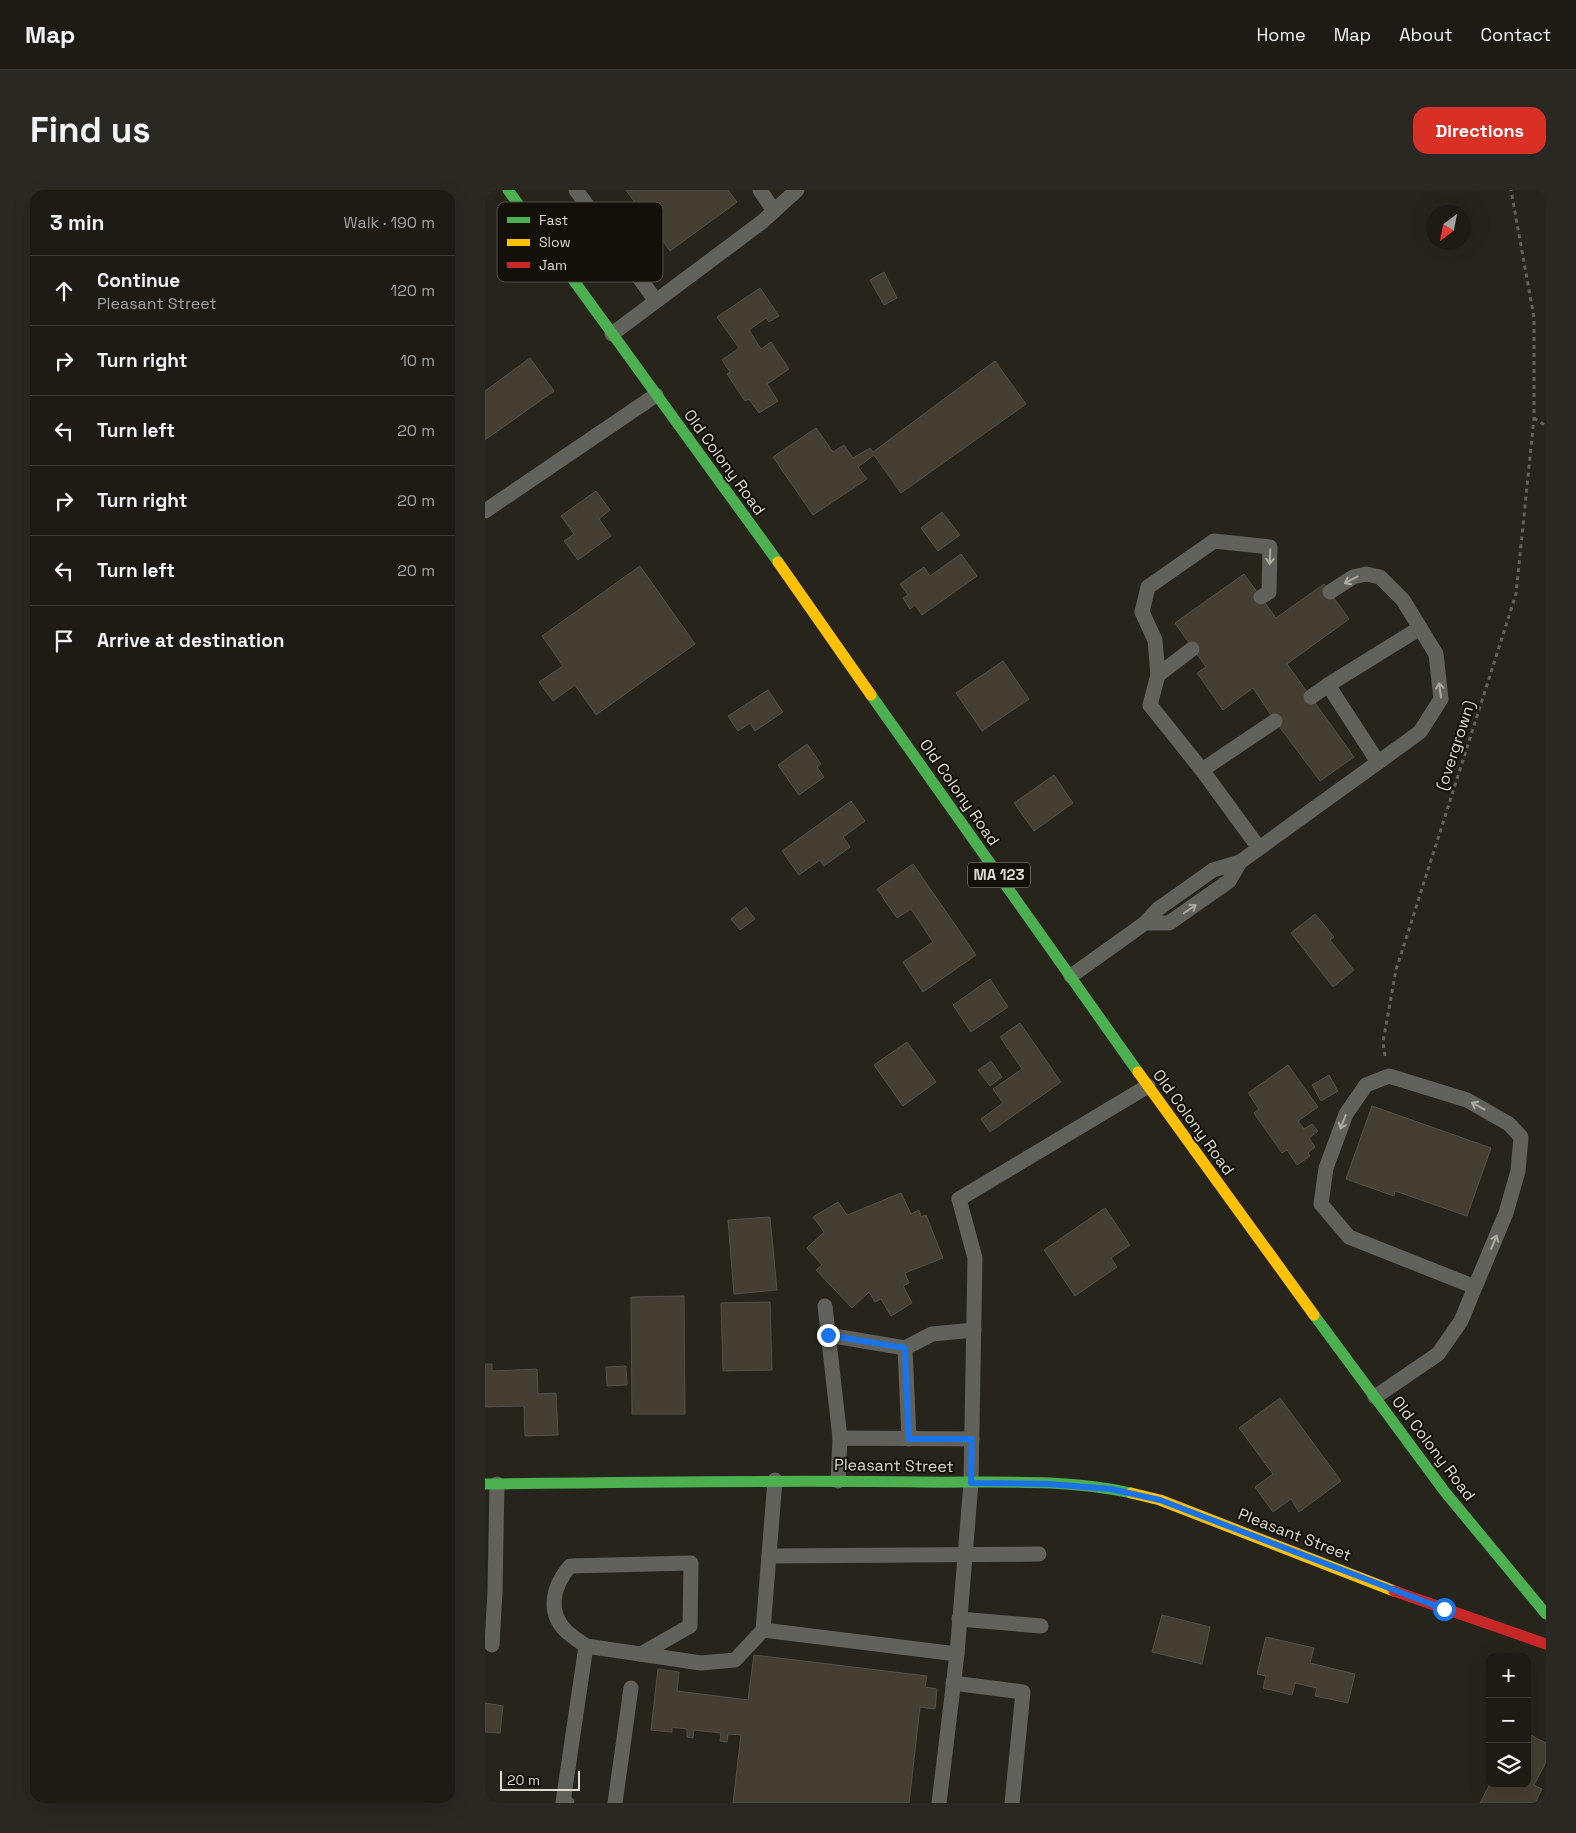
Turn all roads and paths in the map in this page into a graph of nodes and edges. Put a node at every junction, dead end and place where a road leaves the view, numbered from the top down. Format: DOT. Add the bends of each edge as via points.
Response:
graph roads {
  1 [pos="576,190"];
  2 [pos="760,190"];
  3 [pos="797,190"];
  4 [pos="1511,190"];
  5 [pos="512,191"];
  6 [pos="520,202"];
  7 [pos="585,202"];
  8 [pos="774,211"];
  9 [pos="575,282"];
  10 [pos="642,282"];
  11 [pos="656,301"];
  12 [pos="611,334"];
  13 [pos="656,395"];
  14 [pos="1534,418"];
  15 [pos="1546,426"];
  16 [pos="485,511"];
  17 [pos="1330,592"];
  18 [pos="1261,597"];
  19 [pos="1420,628"];
  20 [pos="1192,649"];
  21 [pos="1158,675"];
  22 [pos="1328,685"];
  23 [pos="1311,697"];
  24 [pos="1275,721"];
  25 [pos="1378,762"];
  26 [pos="1202,770"];
  27 [pos="1259,848"];
  28 [pos="1071,976"];
  29 [pos="1389,1076"];
  30 [pos="1148,1086"];
  31 [pos="1475,1287"];
  32 [pos="825,1306"];
  33 [pos="973,1330"];
  34 [pos="828,1335"];
  35 [pos="905,1348"];
  36 [pos="1375,1396"];
  37 [pos="840,1438"];
  38 [pos="909,1439"];
  39 [pos="972,1439"];
  40 [pos="775,1480"];
  41 [pos="838,1481"];
  42 [pos="971,1483"];
  43 [pos="491,1484"];
  44 [pos="1039,1554"];
  45 [pos="965,1555"];
  46 [pos="769,1556"];
  47 [pos="1546,1614"];
  48 [pos="959,1619"];
  49 [pos="1041,1626"];
  50 [pos="763,1630"];
  51 [pos="1546,1644"];
  52 [pos="492,1645"];
  53 [pos="586,1646"];
  54 [pos="641,1654"];
  55 [pos="957,1654"];
  56 [pos="953,1683"];
  57 [pos="631,1688"];
  58 [pos="567,1803"];
  59 [pos="615,1803"];
  60 [pos="939,1803"];
  61 [pos="1012,1803"];
  1 -- 7 [label="lane"];
  2 -- 8 [label="lane"];
  3 -- 8 [label="lane"];
  4 -- 14 [label="path, (overgrown)" via="1534,318"];
  5 -- 6 [label="main road, Old Colony Road / MA 123"];
  8 -- 11 [label="lane"];
  9 -- 12 [label="main road, Old Colony Road / MA 123"];
  10 -- 11 [label="lane"];
  11 -- 12 [label="lane"];
  12 -- 13 [label="main road, Old Colony Road / MA 123"];
  13 -- 16 [label="lane"];
  13 -- 28 [label="main road, Old Colony Road / MA 123"];
  14 -- 15 [label="path"];
  14 -- 29 [label="path, (overgrown)" via="1516,594 1396,970 1383,1042"];
  19 -- 17 [label="lane, one-way" via="1403,600 1379,577 1366,574 1353,577"];
  21 -- 18 [label="lane, one-way" via="1155,640 1142,612 1148,587 1214,541 1270,547 1269,592"];
  19 -- 22 [label="lane"];
  25 -- 19 [label="lane, one-way" via="1420,732 1441,699 1436,654"];
  20 -- 21 [label="lane"];
  21 -- 26 [label="lane" via="1150,706"];
  22 -- 23 [label="lane"];
  22 -- 25 [label="lane"];
  24 -- 26 [label="lane"];
  25 -- 27 [label="lane"];
  26 -- 27 [label="lane"];
  27 -- 28 [label="lane" via="1240,862 1229,881 1169,923 1145,923"];
  28 -- 30 [label="main road, Old Colony Road / MA 123"];
  31 -- 29 [label="lane, one-way" via="1508,1205 1518,1171 1521,1137 1509,1124 1467,1100"];
  29 -- 31 [label="lane, one-way" via="1366,1085 1345,1114 1326,1168 1321,1204 1349,1237"];
  30 -- 33 [label="lane" via="959,1199 975,1258"];
  30 -- 36 [label="main road, Old Colony Road / MA 123"];
  31 -- 36 [label="lane" via="1461,1320 1438,1354"];
  32 -- 34 [label="lane"];
  33 -- 35 [label="lane" via="932,1334"];
  33 -- 39 [label="lane"];
  34 -- 35 [label="lane"];
  34 -- 37 [label="lane"];
  35 -- 38 [label="lane"];
  36 -- 47 [label="main road, Old Colony Road / MA 123" via="1445,1492"];
  37 -- 38 [label="lane"];
  37 -- 41 [label="lane"];
  38 -- 39 [label="lane"];
  39 -- 42 [label="lane"];
  40 -- 41 [label="main road, Pleasant Street"];
  40 -- 43 [label="main road, Pleasant Street"];
  40 -- 46 [label="lane"];
  41 -- 42 [label="main road, Pleasant Street"];
  42 -- 45 [label="lane"];
  42 -- 51 [label="main road, Pleasant Street" via="1111,1489 1160,1500 1422,1602"];
  43 -- 52 [label="lane" via="495,1591"];
  44 -- 45 [label="lane"];
  45 -- 46 [label="lane"];
  45 -- 48 [label="lane"];
  46 -- 50 [label="lane"];
  48 -- 49 [label="lane"];
  48 -- 55 [label="lane"];
  50 -- 54 [label="lane" via="735,1660 701,1663"];
  50 -- 55 [label="lane"];
  53 -- 54 [label="lane"];
  53 -- 54 [label="lane" via="566,1631 554,1605 555,1591 570,1566 691,1563 689,1626"];
  53 -- 58 [label="lane" via="563,1802"];
  55 -- 56 [label="lane"];
  56 -- 60 [label="lane"];
  56 -- 61 [label="lane" via="1023,1692"];
  57 -- 59 [label="lane"];
}
